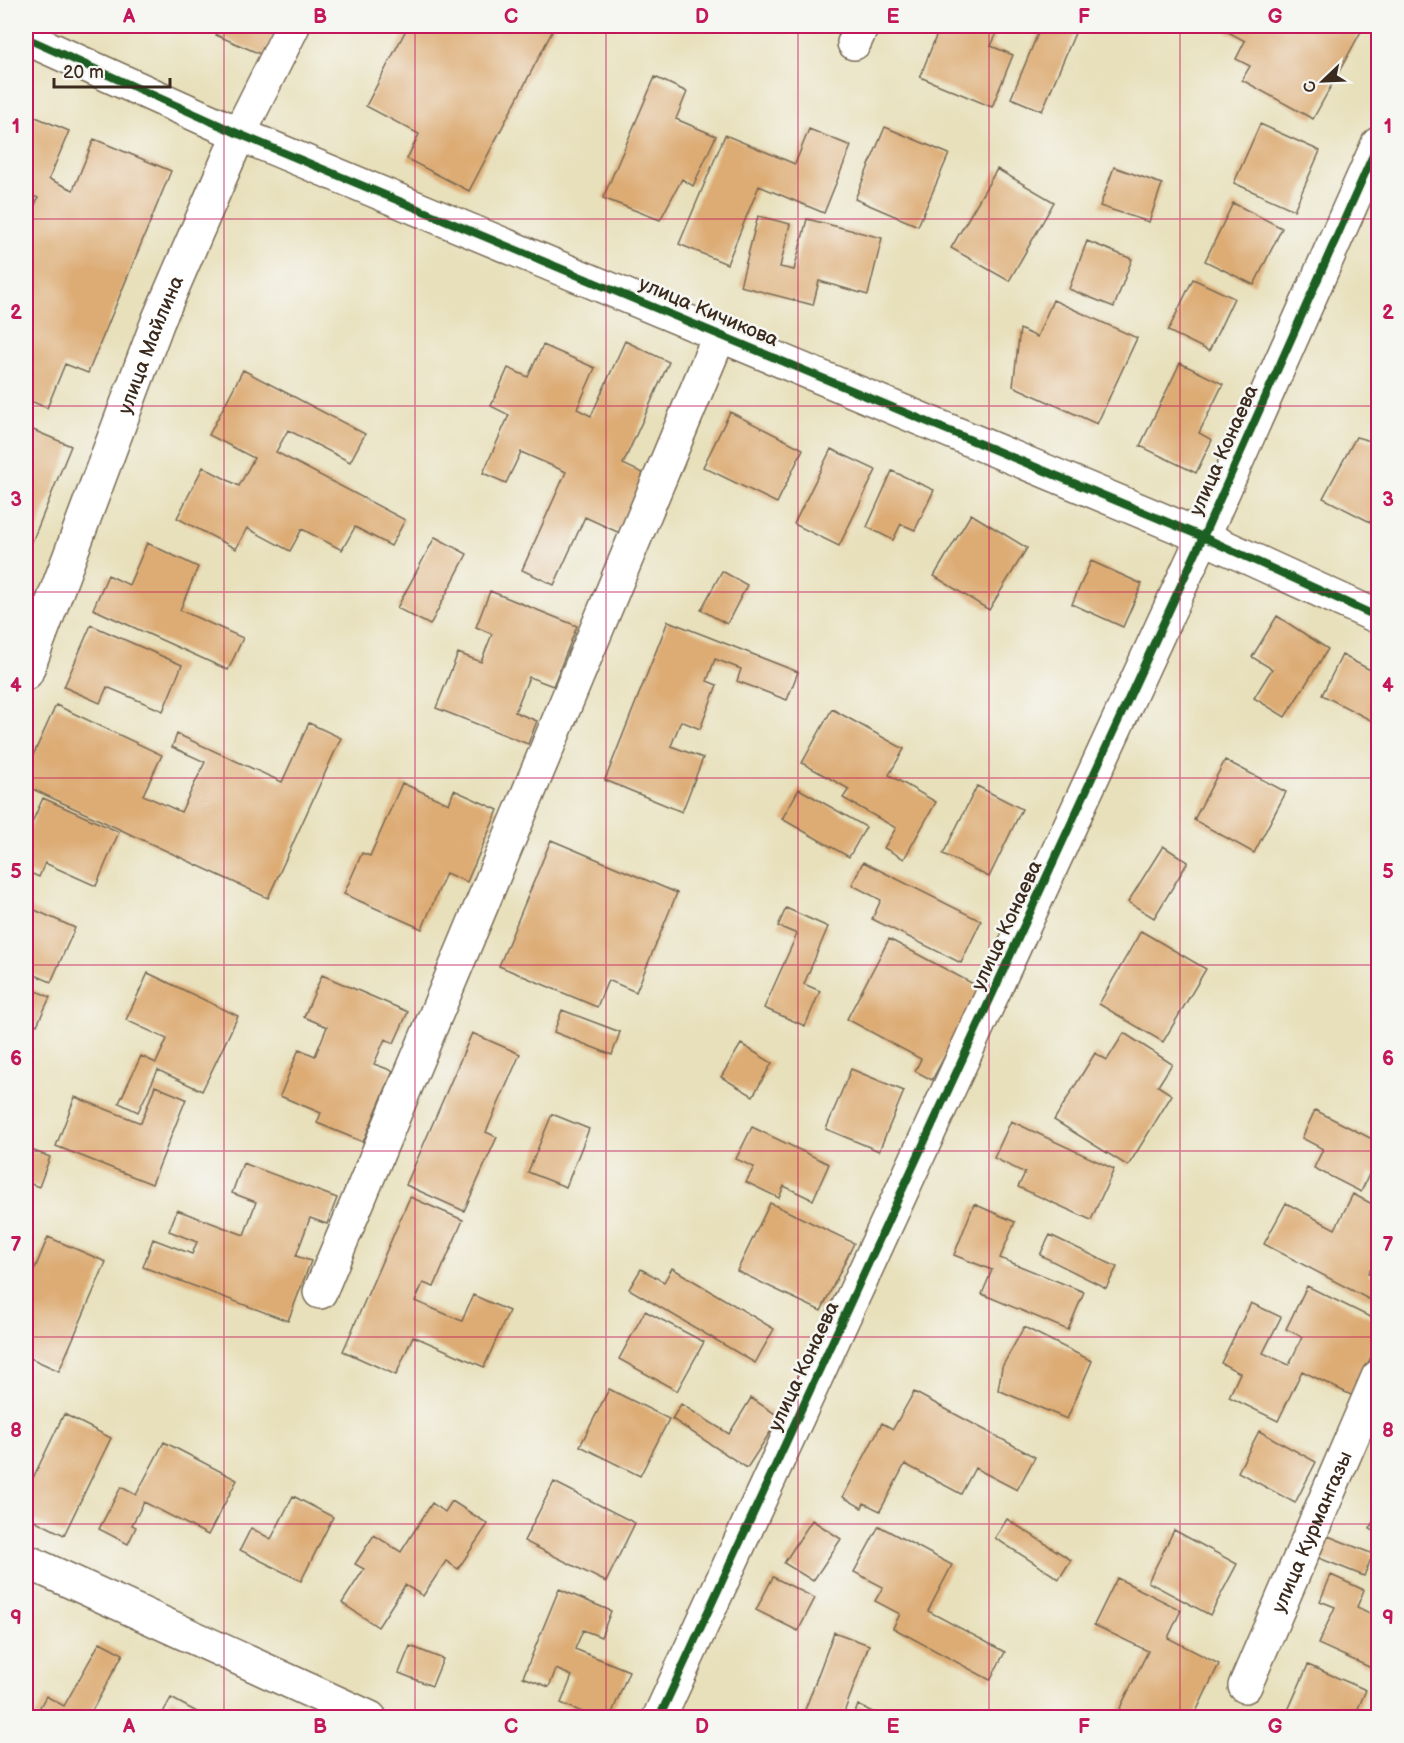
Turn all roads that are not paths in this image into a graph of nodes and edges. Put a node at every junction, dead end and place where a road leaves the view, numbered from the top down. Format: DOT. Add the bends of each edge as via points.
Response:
graph roads {
  1 [pos="293,26"];
  2 [pos="26,38"];
  3 [pos="239,134"];
  4 [pos="1378,144"];
  5 [pos="720,334"];
  6 [pos="1203,537"];
  7 [pos="1378,617"];
  8 [pos="26,673"];
  9 [pos="320,1292"];
  10 [pos="1378,1377"];
  11 [pos="26,1561"];
  12 [pos="1245,1686"];
  13 [pos="370,1718"];
  14 [pos="659,1718"];
  1 -- 3 [label="street, улица Майлина"];
  2 -- 3 [label="street, улица Кичикова"];
  3 -- 5 [label="street, улица Кичикова"];
  3 -- 8 [label="street, улица Майлина" via="158,321"];
  4 -- 6 [label="street, улица Конаева"];
  5 -- 6 [label="street, улица Кичикова"];
  5 -- 9 [label="street"];
  6 -- 7 [label="street, улица Кичикова"];
  6 -- 14 [label="street, улица Конаева"];
  10 -- 12 [label="street, улица Курмангазы"];
  11 -- 13 [label="street"];
}
